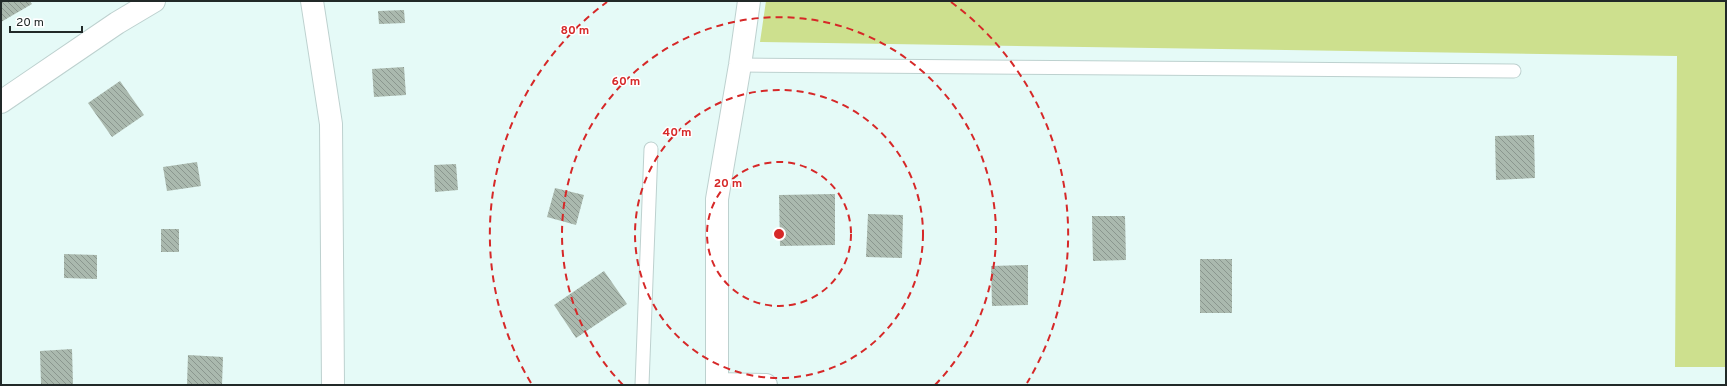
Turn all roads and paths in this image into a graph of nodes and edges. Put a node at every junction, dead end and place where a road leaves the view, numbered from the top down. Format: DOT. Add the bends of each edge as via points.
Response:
graph roads {
  1 [pos="154,1"];
  2 [pos="312,1"];
  3 [pos="749,1"];
  4 [pos="740,65"];
  5 [pos="1514,71"];
  6 [pos="1,102"];
  7 [pos="651,149"];
  8 [pos="333,385"];
  9 [pos="642,385"];
  10 [pos="717,385"];
  11 [pos="766,385"];
  1 -- 6 [label="street" via="117,23"];
  2 -- 8 [label="street" via="331,124"];
  3 -- 4 [label="street"];
  4 -- 5 [label="lane"];
  4 -- 10 [label="street" via="717,198"];
  7 -- 9 [label="lane"];
  10 -- 11 [label="street"];
}
